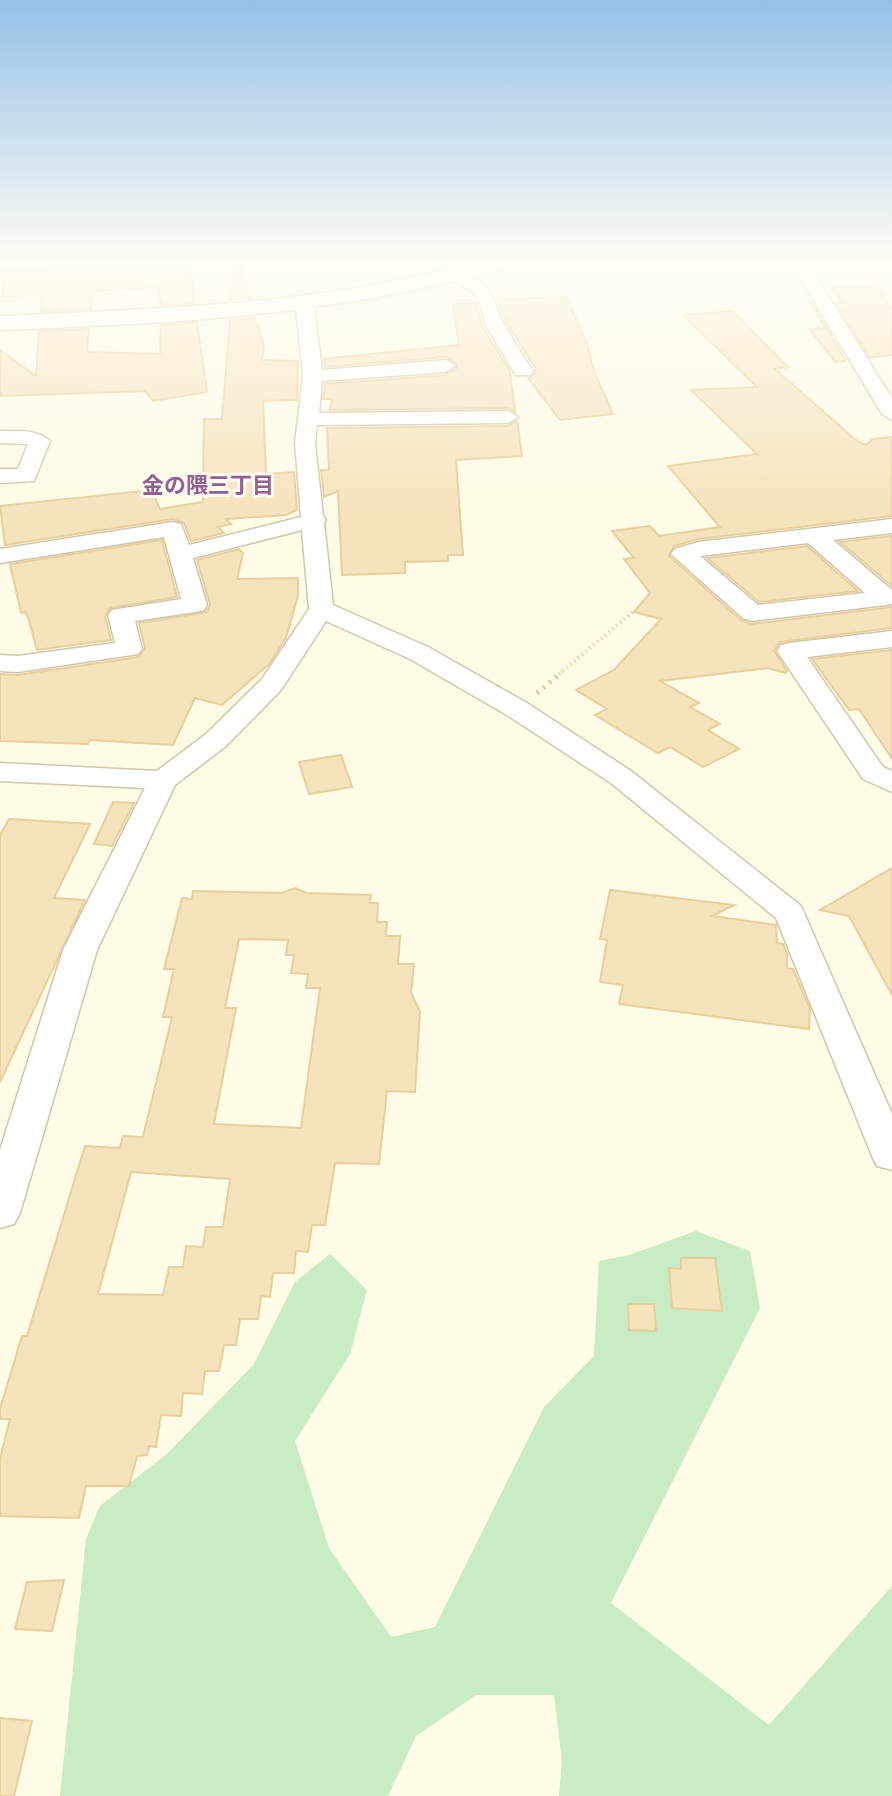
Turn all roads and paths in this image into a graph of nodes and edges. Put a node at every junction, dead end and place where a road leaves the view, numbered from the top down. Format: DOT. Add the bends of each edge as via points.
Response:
graph roads {
  1 [pos="310,348"];
  2 [pos="509,348"];
  3 [pos="851,348"];
  4 [pos="858,359"];
  5 [pos="883,360"];
  6 [pos="446,366"];
  7 [pos="421,367"];
  8 [pos="523,371"];
  9 [pos="313,376"];
  10 [pos="892,414"];
  11 [pos="508,417"];
  12 [pos="307,419"];
  13 [pos="435,419"];
  14 [pos="0,437"];
  15 [pos="0,476"];
  16 [pos="315,520"];
  17 [pos="892,526"];
  18 [pos="813,535"];
  19 [pos="181,554"];
  20 [pos="0,556"];
  21 [pos="889,597"];
  22 [pos="321,609"];
  23 [pos="634,611"];
  24 [pos="892,639"];
  25 [pos="0,663"];
  26 [pos="517,709"];
  27 [pos="0,772"];
  28 [pos="163,780"];
  29 [pos="892,783"];
  30 [pos="891,1156"];
  31 [pos="0,1213"];
  1 -- 9 [label="street"];
  2 -- 8 [label="street"];
  3 -- 4 [label="street"];
  4 -- 5 [label="street"];
  4 -- 10 [label="street"];
  6 -- 7 [label="street"];
  7 -- 9 [label="street"];
  7 -- 13 [label="street"];
  9 -- 12 [label="street"];
  11 -- 13 [label="street"];
  12 -- 13 [label="street"];
  12 -- 16 [label="street"];
  14 -- 15 [label="street" via="40,441 26,476"];
  16 -- 19 [label="street"];
  16 -- 22 [label="street"];
  17 -- 18 [label="street"];
  18 -- 21 [label="street"];
  18 -- 21 [label="street" via="683,554 752,613"];
  19 -- 20 [label="street" via="173,529"];
  19 -- 25 [label="street" via="195,605 121,615 129,649"];
  22 -- 26 [label="street" via="419,653"];
  22 -- 28 [label="street" via="272,684 216,740"];
  23 -- 26 [label="path"];
  24 -- 29 [label="street" via="790,651 873,773"];
  26 -- 30 [label="street" via="621,777 790,913"];
  27 -- 28 [label="street"];
  28 -- 31 [label="street" via="80,950"];
}
